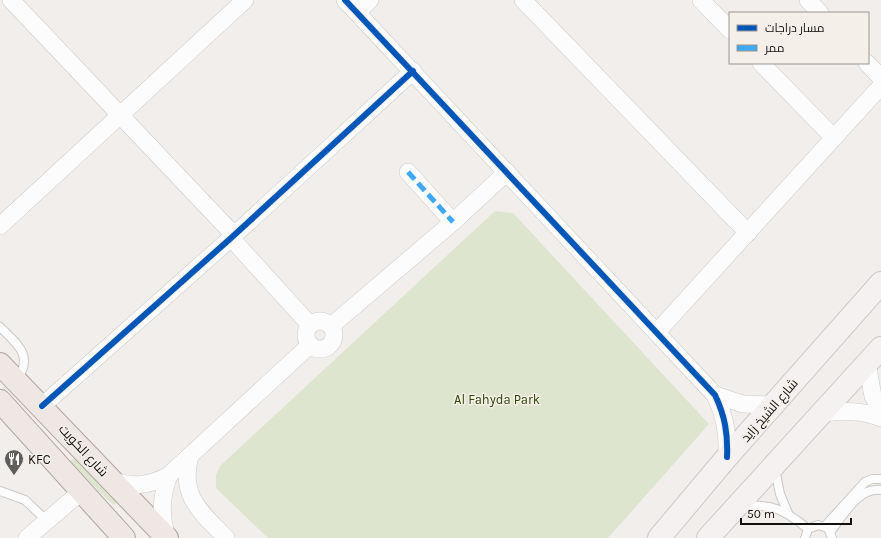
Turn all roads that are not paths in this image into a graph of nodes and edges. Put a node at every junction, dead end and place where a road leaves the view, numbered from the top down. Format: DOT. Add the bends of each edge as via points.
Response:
graph roads {
  1 [pos="2,0"];
  2 [pos="11,0"];
  3 [pos="245,0"];
  4 [pos="345,0"];
  5 [pos="370,0"];
  6 [pos="523,0"];
  7 [pos="701,0"];
  8 [pos="808,0"];
  9 [pos="0,2"];
  10 [pos="357,12"];
  11 [pos="819,12"];
  12 [pos="729,29"];
  13 [pos="763,64"];
  14 [pos="868,64"];
  15 [pos="412,71"];
  16 [pos="881,78"];
  17 [pos="881,86"];
  18 [pos="120,115"];
  19 [pos="834,138"];
  20 [pos="408,172"];
  21 [pos="507,172"];
  22 [pos="452,222"];
  23 [pos="0,226"];
  24 [pos="748,233"];
  25 [pos="233,237"];
  26 [pos="881,284"];
  27 [pos="310,325"];
  28 [pos="331,326"];
  29 [pos="0,327"];
  30 [pos="657,332"];
  31 [pos="310,345"];
  32 [pos="876,362"];
  33 [pos="0,364"];
  34 [pos="16,380"];
  35 [pos="715,395"];
  36 [pos="0,401"];
  37 [pos="773,405"];
  38 [pos="42,406"];
  39 [pos="881,411"];
  40 [pos="824,412"];
  41 [pos="881,418"];
  42 [pos="190,456"];
  43 [pos="727,457"];
  44 [pos="774,464"];
  45 [pos="169,475"];
  46 [pos="881,479"];
  47 [pos="112,481"];
  48 [pos="881,490"];
  49 [pos="82,491"];
  50 [pos="0,492"];
  51 [pos="735,508"];
  52 [pos="788,512"];
  53 [pos="842,512"];
  54 [pos="47,521"];
  55 [pos="808,529"];
  56 [pos="829,532"];
  57 [pos="27,538"];
  58 [pos="124,538"];
  59 [pos="167,538"];
  60 [pos="226,538"];
  61 [pos="660,538"];
  62 [pos="708,538"];
  63 [pos="804,538"];
  1 -- 9 [label="street"];
  2 -- 18 [label="street"];
  3 -- 18 [label="street"];
  4 -- 10 [label="street"];
  5 -- 10 [label="street"];
  6 -- 24 [label="street"];
  7 -- 12 [label="street"];
  8 -- 11 [label="street"];
  10 -- 15 [label="street"];
  13 -- 19 [label="street"];
  14 -- 16 [label="street"];
  15 -- 21 [label="street"];
  15 -- 25 [label="street"];
  17 -- 19 [label="street"];
  18 -- 23 [label="street"];
  18 -- 25 [label="street"];
  19 -- 24 [label="street"];
  20 -- 22 [label="street"];
  21 -- 22 [label="street"];
  21 -- 30 [label="street"];
  22 -- 28 [label="street"];
  24 -- 30 [label="street"];
  25 -- 27 [label="street"];
  25 -- 38 [label="street"];
  26 -- 37 [label="main road, شارع الشيخ زايد"];
  27 -- 28 [label="street" via="318,321"];
  27 -- 31 [label="street" via="306,337"];
  28 -- 31 [label="street" via="334,335 327,347 318,349"];
  29 -- 34 [label="lane" via="21,349 23,355 23,368"];
  30 -- 35 [label="street"];
  31 -- 42 [label="street"];
  32 -- 39 [label="street" via="873,396"];
  32 -- 40 [label="main road"];
  33 -- 34 [label="main road, شارع الكويت"];
  34 -- 38 [label="main road, شارع الكويت"];
  35 -- 37 [label="street" via="743,404"];
  35 -- 43 [label="street" via="726,425"];
  36 -- 49 [label="main road"];
  37 -- 43 [label="main road, شارع الشيخ زايد"];
  38 -- 47 [label="main road, شارع الكويت"];
  40 -- 41 [label="street" via="865,412"];
  40 -- 44 [label="main road"];
  42 -- 45 [label="street"];
  42 -- 60 [label="street" via="186,478 191,498 197,508"];
  43 -- 61 [label="main road, شارع الشيخ زايد"];
  44 -- 51 [label="main road"];
  44 -- 52 [label="lane" via="780,494"];
  45 -- 47 [label="street" via="147,484 135,485"];
  45 -- 59 [label="street" via="161,513"];
  46 -- 53 [label="lane" via="865,482"];
  47 -- 59 [label="main road, شارع الكويت"];
  48 -- 53 [label="lane" via="873,489 862,494"];
  49 -- 54 [label="street"];
  49 -- 58 [label="main road"];
  50 -- 54 [label="lane" via="25,500"];
  51 -- 52 [label="lane" via="762,506"];
  51 -- 62 [label="main road"];
  52 -- 55 [label="lane"];
  53 -- 56 [label="lane"];
  54 -- 57 [label="street"];
  55 -- 56 [label="lane" via="818,525"];
  55 -- 63 [label="lane"];
}
